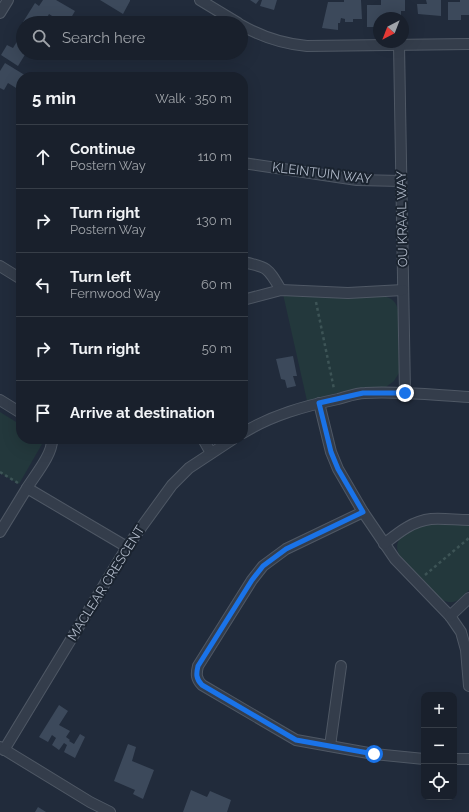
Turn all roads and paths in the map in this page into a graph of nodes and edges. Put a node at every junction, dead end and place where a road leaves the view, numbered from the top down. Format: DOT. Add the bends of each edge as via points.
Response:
graph roads {
  1 [pos="8,0"];
  2 [pos="200,0"];
  3 [pos="0,13"];
  4 [pos="226,16"];
  5 [pos="248,28"];
  6 [pos="469,44"];
  7 [pos="373,45"];
  8 [pos="409,45"];
  9 [pos="399,48"];
  10 [pos="248,164"];
  11 [pos="401,180"];
  12 [pos="248,263"];
  13 [pos="0,266"];
  14 [pos="16,276"];
  15 [pos="281,290"];
  16 [pos="403,290"];
  17 [pos="314,291"];
  18 [pos="248,299"];
  19 [pos="405,393"];
  20 [pos="469,397"];
  21 [pos="337,399"];
  22 [pos="0,400"];
  23 [pos="319,403"];
  24 [pos="16,410"];
  25 [pos="248,430"];
  26 [pos="52,444"];
  27 [pos="206,444"];
  28 [pos="225,444"];
  29 [pos="211,453"];
  30 [pos="0,472"];
  31 [pos="27,488"];
  32 [pos="363,512"];
  33 [pos="469,520"];
  34 [pos="0,532"];
  35 [pos="469,538"];
  36 [pos="384,544"];
  37 [pos="126,547"];
  38 [pos="418,582"];
  39 [pos="469,598"];
  40 [pos="450,616"];
  41 [pos="341,666"];
  42 [pos="469,686"];
  43 [pos="330,746"];
  44 [pos="2,748"];
  45 [pos="421,759"];
  46 [pos="457,759"];
  47 [pos="469,760"];
  48 [pos="110,812"];
  1 -- 3 [label="street"];
  2 -- 4 [label="street"];
  5 -- 7 [label="street" via="264,37 292,45"];
  6 -- 8 [label="street"];
  9 -- 11 [label="street, OU KRAAL WAY"];
  10 -- 11 [label="street, KLEINTUIN WAY" via="357,180"];
  11 -- 16 [label="street, OU KRAAL WAY"];
  12 -- 15 [label="street" via="271,272"];
  13 -- 14 [label="street"];
  15 -- 17 [label="street"];
  15 -- 18 [label="street"];
  16 -- 17 [label="street" via="348,293"];
  16 -- 19 [label="street, OU KRAAL WAY"];
  17 -- 21 [label="path"];
  19 -- 20 [label="street"];
  19 -- 21 [label="street" via="363,393"];
  21 -- 23 [label="street"];
  22 -- 24 [label="street"];
  23 -- 25 [label="street" via="283,413"];
  23 -- 32 [label="street" via="331,452"];
  26 -- 31 [label="street"];
  27 -- 29 [label="street"];
  28 -- 29 [label="street, MACLEAR CRESCENT"];
  29 -- 37 [label="street, MACLEAR CRESCENT" via="178,478"];
  30 -- 31 [label="path"];
  31 -- 34 [label="street"];
  31 -- 37 [label="street"];
  32 -- 36 [label="street"];
  32 -- 43 [label="street" via="286,549 263,566 231,613 196,673 202,685 284,734 296,740"];
  33 -- 36 [label="street" via="431,519 402,529"];
  35 -- 38 [label="path"];
  36 -- 38 [label="street"];
  37 -- 44 [label="street, MACLEAR CRESCENT"];
  38 -- 40 [label="street"];
  39 -- 40 [label="street"];
  40 -- 42 [label="street" via="464,641"];
  41 -- 43 [label="street"];
  43 -- 45 [label="street"];
  44 -- 48 [label="street"];
  46 -- 47 [label="street"];
}
